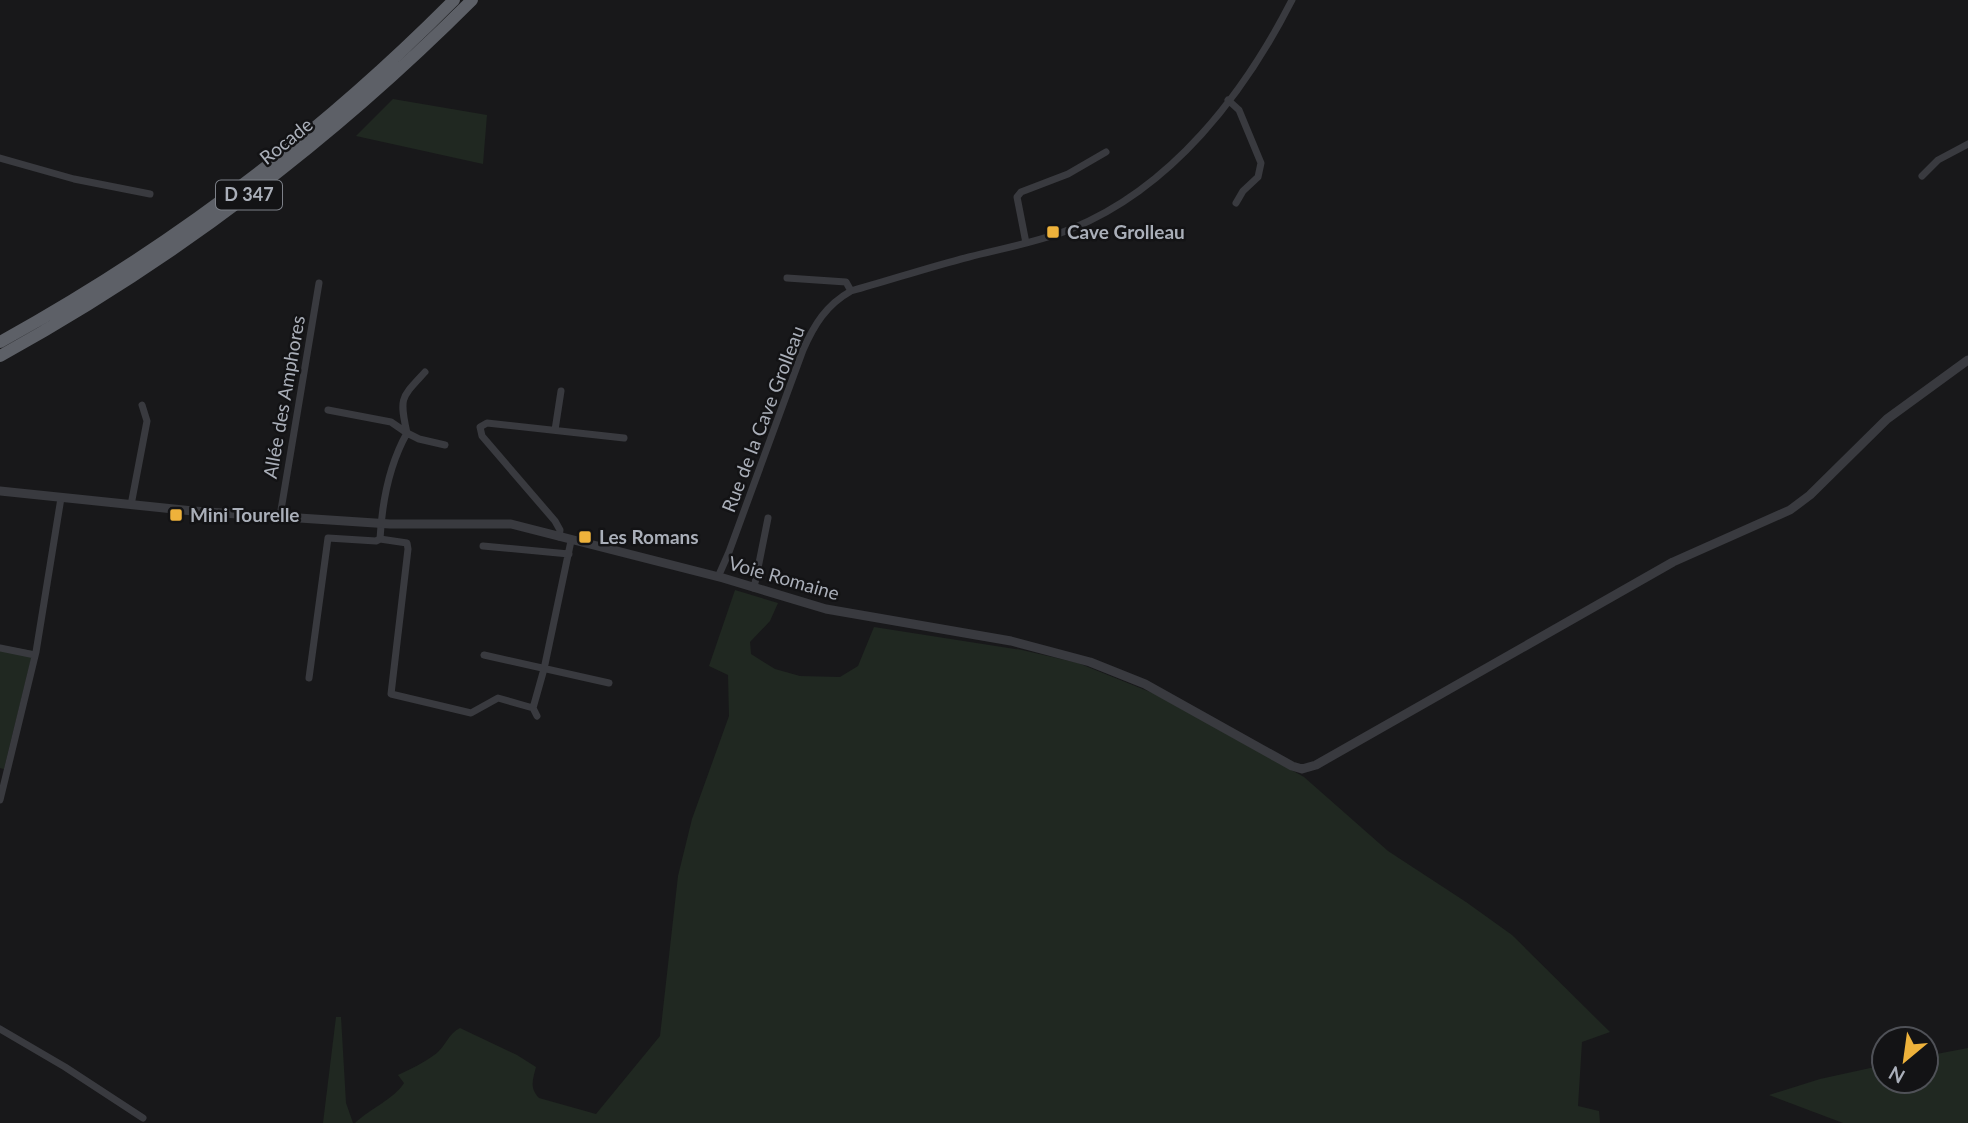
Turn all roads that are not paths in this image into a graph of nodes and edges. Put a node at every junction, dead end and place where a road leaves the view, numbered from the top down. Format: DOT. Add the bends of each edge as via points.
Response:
graph roads {
  1 [pos="454,0"];
  2 [pos="472,0"];
  3 [pos="1292,0"];
  4 [pos="1228,100"];
  5 [pos="1968,144"];
  6 [pos="1106,152"];
  7 [pos="0,158"];
  8 [pos="1922,176"];
  9 [pos="150,194"];
  10 [pos="1236,203"];
  11 [pos="1026,243"];
  12 [pos="787,278"];
  13 [pos="319,283"];
  14 [pos="851,291"];
  15 [pos="3,339"];
  16 [pos="21,345"];
  17 [pos="0,356"];
  18 [pos="1966,361"];
  19 [pos="0,363"];
  20 [pos="425,372"];
  21 [pos="561,391"];
  22 [pos="142,405"];
  23 [pos="328,410"];
  24 [pos="555,430"];
  25 [pos="407,433"];
  26 [pos="624,438"];
  27 [pos="445,445"];
  28 [pos="0,491"];
  29 [pos="61,498"];
  30 [pos="131,505"];
  31 [pos="280,516"];
  32 [pos="768,519"];
  33 [pos="380,523"];
  34 [pos="559,537"];
  35 [pos="380,539"];
  36 [pos="571,541"];
  37 [pos="482,546"];
  38 [pos="569,554"];
  39 [pos="718,577"];
  40 [pos="754,588"];
  41 [pos="0,648"];
  42 [pos="35,655"];
  43 [pos="484,655"];
  44 [pos="544,669"];
  45 [pos="309,678"];
  46 [pos="609,683"];
  47 [pos="0,800"];
  48 [pos="0,1029"];
  49 [pos="143,1118"];
  1 -- 15 [label="highway, D 347" via="341,105 232,193 127,266"];
  2 -- 16 [label="highway, Rocade / D 347" via="381,87 270,180 134,276"];
  3 -- 4 [label="street, Rue de la Cave Grolleau"];
  4 -- 10 [label="street" via="1239,110 1261,163 1258,177"];
  4 -- 11 [label="street, Rue de la Cave Grolleau" via="1170,166 1128,199 1069,230"];
  5 -- 8 [label="street" via="1938,160"];
  6 -- 11 [label="street" via="1068,174 1021,192 1017,197"];
  7 -- 9 [label="street"];
  11 -- 14 [label="street, Rue de la Cave Grolleau"];
  12 -- 14 [label="street" via="846,282"];
  13 -- 31 [label="street, Allée des Amphores"];
  14 -- 39 [label="street, Rue de la Cave Grolleau" via="825,310 813,327"];
  16 -- 17 [label="highway, Rocade / D 347"];
  16 -- 19 [label="highway"];
  18 -- 40 [label="street, Voie Romaine" via="1887,419 1790,510 1673,562 1307,768 1292,766 1138,680 1090,662 1011,640 839,612"];
  20 -- 25 [label="street" via="404,394 401,406"];
  21 -- 24 [label="street"];
  22 -- 30 [label="street" via="147,421"];
  23 -- 25 [label="street" via="391,422"];
  24 -- 26 [label="street"];
  24 -- 34 [label="street" via="480,427 482,436 555,521"];
  25 -- 27 [label="street"];
  25 -- 33 [label="street" via="394,455"];
  28 -- 29 [label="street, Voie Romaine"];
  29 -- 30 [label="street, Voie Romaine"];
  29 -- 42 [label="street"];
  30 -- 31 [label="street, Voie Romaine"];
  31 -- 33 [label="street, Voie Romaine"];
  32 -- 40 [label="street"];
  33 -- 34 [label="street, Voie Romaine" via="504,523"];
  33 -- 35 [label="street"];
  34 -- 36 [label="street, Voie Romaine"];
  35 -- 44 [label="street" via="407,543 408,549 391,694 471,713 498,698 535,712"];
  35 -- 45 [label="street" via="328,538"];
  36 -- 38 [label="street"];
  36 -- 39 [label="street, Voie Romaine"];
  37 -- 38 [label="street"];
  38 -- 44 [label="street"];
  39 -- 40 [label="street, Voie Romaine"];
  41 -- 42 [label="street"];
  42 -- 47 [label="street"];
  43 -- 44 [label="street"];
  44 -- 46 [label="street"];
  48 -- 49 [label="street"];
}
